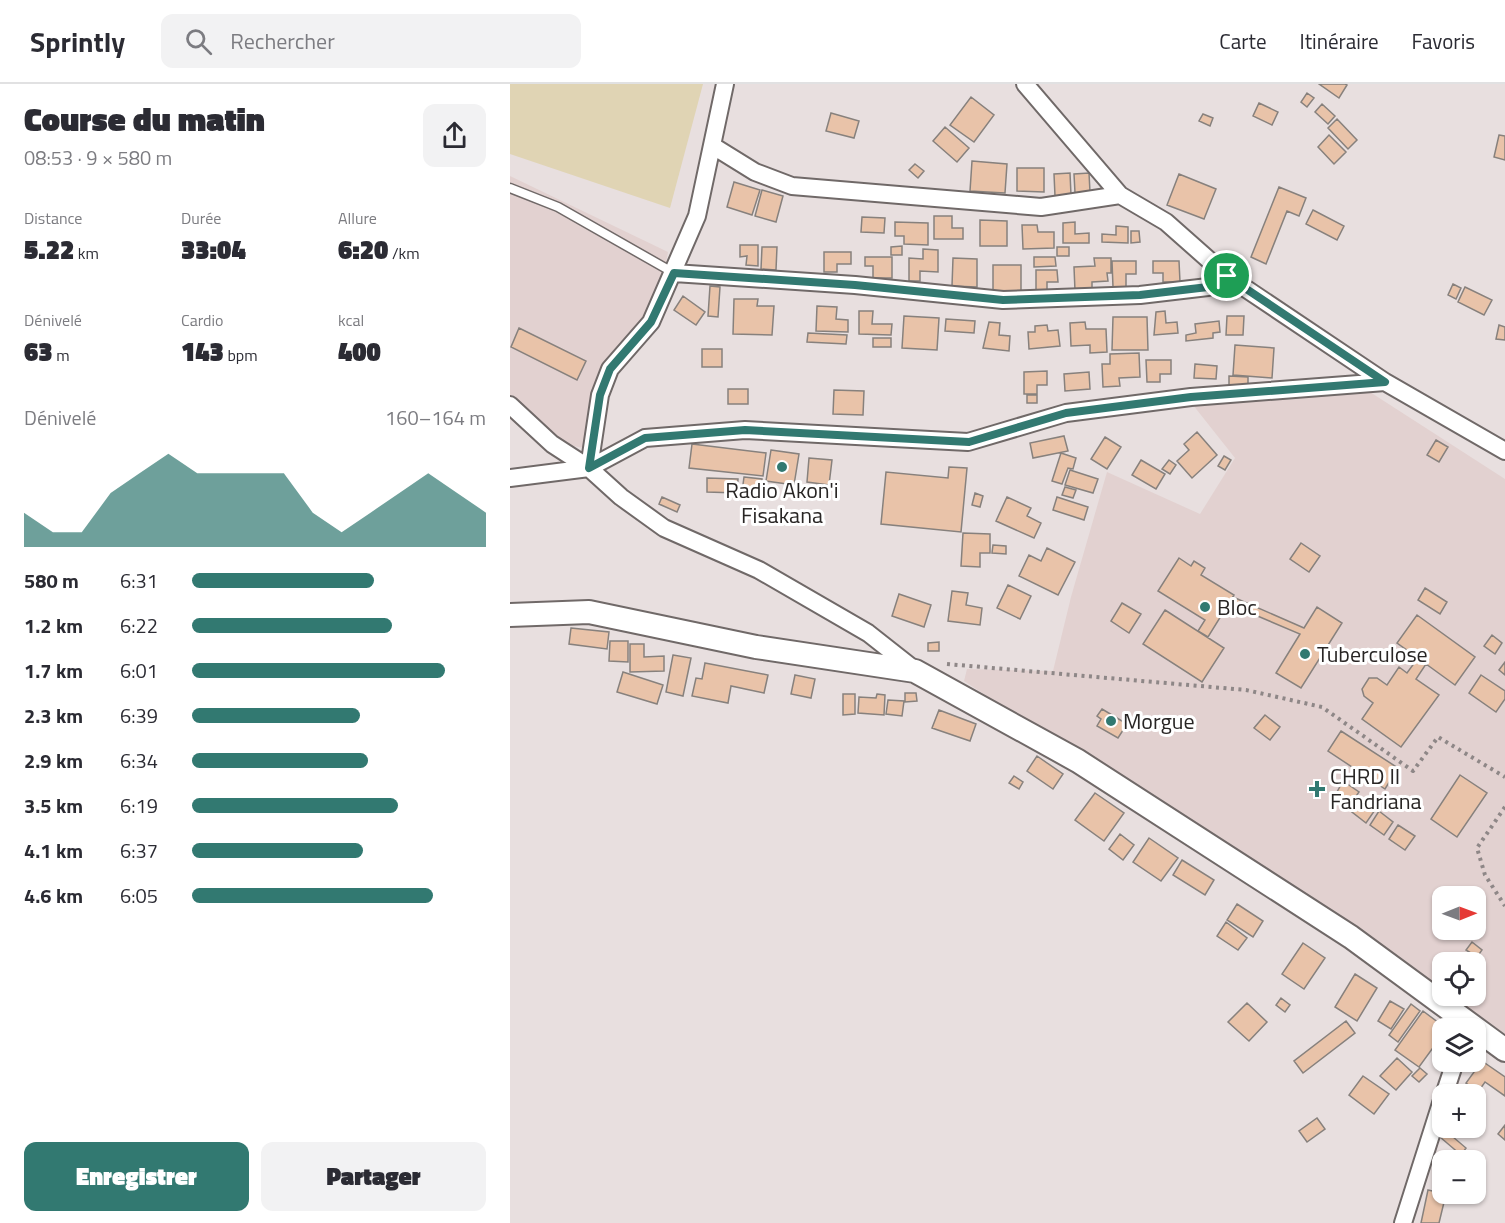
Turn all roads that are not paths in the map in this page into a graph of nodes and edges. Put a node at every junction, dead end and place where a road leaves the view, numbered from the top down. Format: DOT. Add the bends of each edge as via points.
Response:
graph roads {
  1 [pos="725,84"];
  2 [pos="1025,84"];
  3 [pos="713,146"];
  4 [pos="510,188"];
  5 [pos="1120,195"];
  6 [pos="674,273"];
  7 [pos="1227,276"];
  8 [pos="1385,382"];
  9 [pos="510,405"];
  10 [pos="1505,451"];
  11 [pos="589,468"];
  12 [pos="510,478"];
  13 [pos="510,615"];
  14 [pos="915,671"];
  15 [pos="1457,1018"];
  16 [pos="1486,1038"];
  17 [pos="1505,1050"];
  18 [pos="1432,1131"];
  19 [pos="1403,1223"];
  1 -- 3 [label="street"];
  2 -- 5 [label="street"];
  3 -- 5 [label="street" via="755,172 792,186 1041,207"];
  3 -- 6 [label="street" via="697,216"];
  4 -- 6 [label="lane" via="558,207"];
  5 -- 7 [label="street" via="1166,222"];
  6 -- 7 [label="street" via="1003,300 1140,295 1208,287"];
  6 -- 11 [label="street" via="651,322 610,369 600,395"];
  7 -- 8 [label="street"];
  8 -- 10 [label="street"];
  8 -- 11 [label="street" via="1191,397 1066,413 969,442 745,430 645,438"];
  9 -- 11 [label="street" via="552,444"];
  11 -- 12 [label="street"];
  11 -- 14 [label="street" via="664,528 759,570 868,633"];
  13 -- 14 [label="street" via="589,612 756,647"];
  14 -- 15 [label="street" via="1078,761 1351,937"];
  16 -- 17 [label="street"];
  18 -- 19 [label="street"];
}
